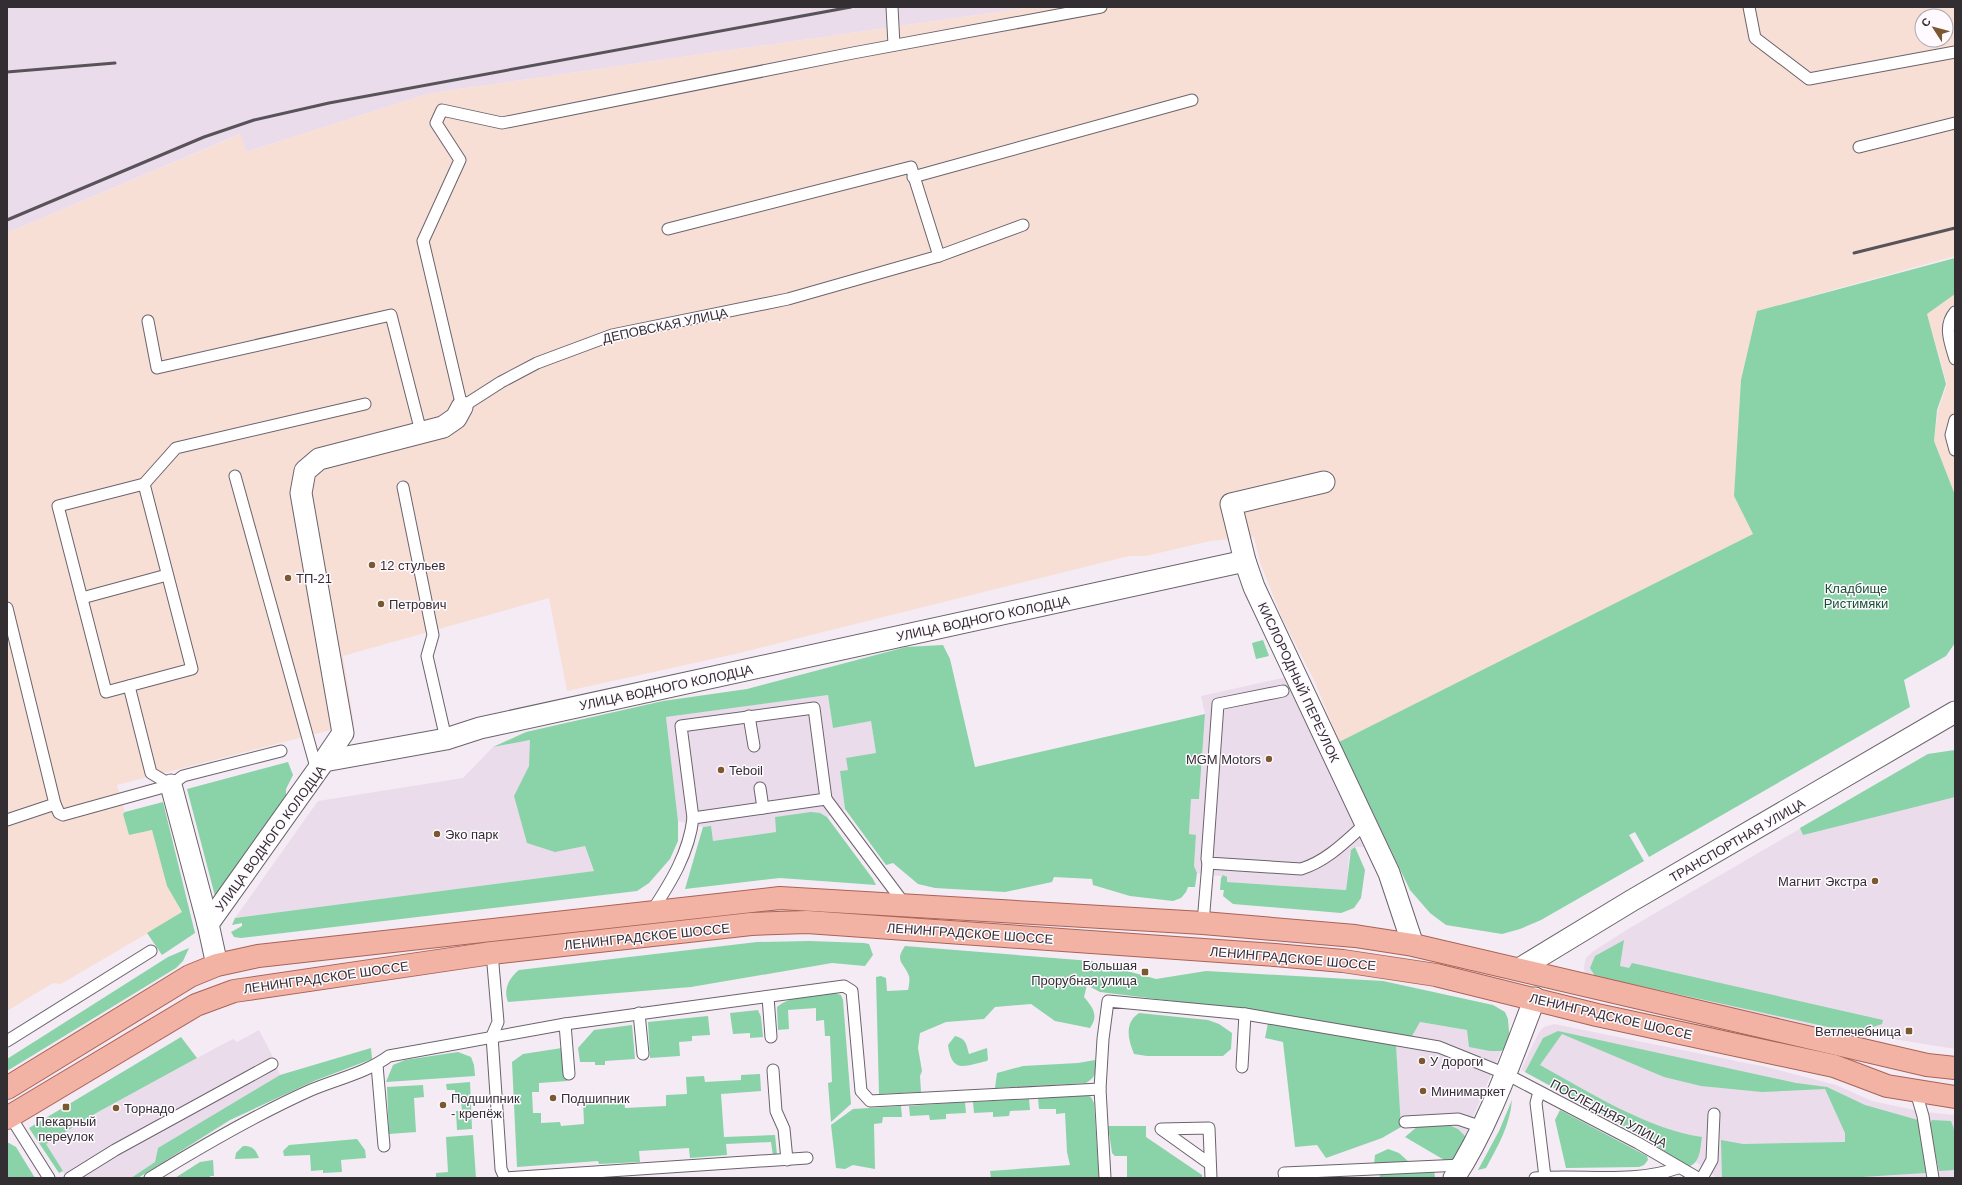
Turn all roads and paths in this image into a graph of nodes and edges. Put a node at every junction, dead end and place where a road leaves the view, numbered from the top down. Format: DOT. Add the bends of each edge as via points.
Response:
graph roads {
  1 [pos="892,7"];
  2 [pos="1101,7"];
  3 [pos="1749,7"];
  4 [pos="894,45"];
  5 [pos="1955,52"];
  6 [pos="1192,100"];
  7 [pos="1955,123"];
  8 [pos="1859,147"];
  9 [pos="913,177"];
  10 [pos="1023,225"];
  11 [pos="668,229"];
  12 [pos="939,256"];
  13 [pos="1955,312"];
  14 [pos="148,321"];
  15 [pos="1955,359"];
  16 [pos="365,404"];
  17 [pos="462,407"];
  18 [pos="1955,420"];
  19 [pos="421,432"];
  20 [pos="1955,450"];
  21 [pos="235,476"];
  22 [pos="1324,482"];
  23 [pos="144,484"];
  24 [pos="403,487"];
  25 [pos="1245,561"];
  26 [pos="167,575"];
  27 [pos="82,598"];
  28 [pos="7,608"];
  29 [pos="129,686"];
  30 [pos="1283,691"];
  31 [pos="1955,712"];
  32 [pos="749,716"];
  33 [pos="446,739"];
  34 [pos="754,746"];
  35 [pos="281,751"];
  36 [pos="321,766"];
  37 [pos="171,785"];
  38 [pos="760,788"];
  39 [pos="826,799"];
  40 [pos="55,804"];
  41 [pos="763,808"];
  42 [pos="693,818"];
  43 [pos="7,820"];
  44 [pos="1366,823"];
  45 [pos="1208,863"];
  46 [pos="906,906"];
  47 [pos="652,911"];
  48 [pos="1203,923"];
  49 [pos="208,924"];
  50 [pos="1413,945"];
  51 [pos="151,951"];
  52 [pos="492,953"];
  53 [pos="217,964"];
  54 [pos="1519,969"];
  55 [pos="768,997"];
  56 [pos="1535,998"];
  57 [pos="639,1013"];
  58 [pos="1245,1014"];
  59 [pos="565,1024"];
  60 [pos="492,1036"];
  61 [pos="771,1037"];
  62 [pos="7,1040"];
  63 [pos="643,1054"];
  64 [pos="272,1064"];
  65 [pos="377,1065"];
  66 [pos="1242,1067"];
  67 [pos="1955,1068"];
  68 [pos="773,1070"];
  69 [pos="569,1074"];
  70 [pos="1506,1074"];
  71 [pos="7,1088"];
  72 [pos="1100,1089"];
  73 [pos="1539,1092"];
  74 [pos="1916,1092"];
  75 [pos="1955,1100"];
  76 [pos="1714,1114"];
  77 [pos="8,1117"];
  78 [pos="1405,1122"];
  79 [pos="1482,1127"];
  80 [pos="384,1146"];
  81 [pos="807,1158"];
  82 [pos="787,1160"];
  83 [pos="1210,1164"];
  84 [pos="1678,1168"];
  85 [pos="1458,1174"];
  86 [pos="49,1178"];
  87 [pos="70,1178"];
  88 [pos="150,1178"];
  89 [pos="505,1178"];
  90 [pos="1105,1178"];
  91 [pos="1211,1178"];
  92 [pos="1285,1178"];
  93 [pos="1540,1178"];
  94 [pos="1698,1178"];
  95 [pos="1702,1178"];
  96 [pos="1933,1178"];
  1 -- 4 [label="lane"];
  2 -- 4 [label="lane"];
  3 -- 5 [label="lane" via="1755,38 1809,79"];
  4 -- 17 [label="lane" via="502,123 442,110 436,123 460,160 423,241"];
  6 -- 9 [label="lane"];
  7 -- 8 [label="lane"];
  9 -- 11 [label="lane" via="911,167"];
  9 -- 12 [label="lane"];
  10 -- 12 [label="lane, ДЕПОВСКАЯ УЛИЦА"];
  12 -- 17 [label="lane, ДЕПОВСКАЯ УЛИЦА" via="788,299 612,335 536,363"];
  13 -- 15 [label="lane" via="1947,332"];
  14 -- 19 [label="lane" via="157,368 391,315"];
  16 -- 23 [label="lane" via="176,448"];
  17 -- 19 [label="street, ДЕПОВСКАЯ УЛИЦА" via="456,418 444,428"];
  18 -- 20 [label="lane" via="1951,435"];
  19 -- 36 [label="street, ДЕПОВСКАЯ УЛИЦА" via="319,459 305,471 301,493 343,733"];
  21 -- 36 [label="lane"];
  22 -- 25 [label="street, КИСЛОРОДНЫЙ ПЕРЕУЛОК" via="1231,504"];
  23 -- 26 [label="lane"];
  23 -- 27 [label="lane" via="58,506"];
  24 -- 33 [label="lane" via="433,635 427,656"];
  25 -- 33 [label="street, УЛИЦА ВОДНОГО КОЛОДЦА" via="480,728"];
  25 -- 44 [label="street, КИСЛОРОДНЫЙ ПЕРЕУЛОК" via="1254,587"];
  26 -- 27 [label="lane"];
  26 -- 29 [label="lane" via="192,669"];
  27 -- 29 [label="lane" via="106,692"];
  28 -- 40 [label="lane"];
  29 -- 37 [label="lane" via="151,773"];
  30 -- 45 [label="lane" via="1218,704"];
  31 -- 54 [label="street, ТРАНСПОРТНАЯ УЛИЦА"];
  32 -- 34 [label="lane"];
  32 -- 39 [label="lane" via="814,708"];
  32 -- 42 [label="lane" via="681,726"];
  33 -- 36 [label="street, УЛИЦА ВОДНОГО КОЛОДЦА"];
  35 -- 37 [label="lane" via="183,776"];
  36 -- 49 [label="street, УЛИЦА ВОДНОГО КОЛОДЦА"];
  37 -- 40 [label="lane" via="63,815 59,814"];
  37 -- 49 [label="street"];
  38 -- 41 [label="lane"];
  39 -- 41 [label="lane"];
  39 -- 46 [label="lane"];
  40 -- 43 [label="lane"];
  41 -- 42 [label="lane"];
  42 -- 47 [label="lane" via="679,868"];
  44 -- 45 [label="lane" via="1328,856 1301,869"];
  44 -- 50 [label="street, КИСЛОРОДНЫЙ ПЕРЕУЛОК" via="1389,873"];
  45 -- 48 [label="lane"];
  46 -- 47 [label="main road, ЛЕНИНГРАДСКОЕ ШОССЕ" via="780,898"];
  46 -- 48 [label="main road, ЛЕНИНГРАДСКОЕ ШОССЕ"];
  47 -- 53 [label="main road, ЛЕНИНГРАДСКОЕ ШОССЕ" via="258,956"];
  48 -- 50 [label="main road, ЛЕНИНГРАДСКОЕ ШОССЕ" via="1356,936"];
  49 -- 53 [label="street, УЛИЦА ВОДНОГО КОЛОДЦА"];
  50 -- 54 [label="main road, ЛЕНИНГРАДСКОЕ ШОССЕ"];
  51 -- 62 [label="lane"];
  52 -- 56 [label="main road, ЛЕНИНГРАДСКОЕ ШОССЕ" via="751,924 807,922 1343,961 1436,975"];
  52 -- 60 [label="lane" via="498,1022"];
  52 -- 77 [label="main road, ЛЕНИНГРАДСКОЕ ШОССЕ" via="234,991 209,999"];
  53 -- 71 [label="main road, ЛЕНИНГРАДСКОЕ ШОССЕ" via="190,976"];
  54 -- 67 [label="main road, ЛЕНИНГРАДСКОЕ ШОССЕ" via="1928,1065"];
  55 -- 57 [label="lane"];
  55 -- 61 [label="lane"];
  55 -- 72 [label="lane" via="844,986 852,991 862,1092 870,1101"];
  56 -- 70 [label="street"];
  56 -- 74 [label="main road, ЛЕНИНГРАДСКОЕ ШОССЕ" via="1597,1015 1834,1066 1887,1086"];
  57 -- 59 [label="lane"];
  57 -- 63 [label="lane"];
  58 -- 66 [label="lane"];
  58 -- 70 [label="lane, ПОСЛЕДНЯЯ УЛИЦА" via="1440,1047"];
  58 -- 72 [label="lane, ПОСЛЕДНЯЯ УЛИЦА" via="1108,1001"];
  59 -- 60 [label="lane"];
  59 -- 69 [label="lane"];
  60 -- 65 [label="lane" via="389,1056"];
  60 -- 89 [label="lane" via="501,1169"];
  64 -- 87 [label="lane" via="115,1150"];
  65 -- 80 [label="lane"];
  65 -- 88 [label="lane" via="312,1090 251,1120 212,1140"];
  68 -- 82 [label="lane" via="776,1111 784,1129"];
  70 -- 73 [label="lane, ПОСЛЕДНЯЯ УЛИЦА"];
  70 -- 79 [label="street"];
  72 -- 90 [label="lane"];
  73 -- 84 [label="lane, ПОСЛЕДНЯЯ УЛИЦА" via="1638,1143"];
  73 -- 93 [label="lane" via="1536,1103"];
  74 -- 75 [label="main road, ЛЕНИНГРАДСКОЕ ШОССЕ"];
  74 -- 96 [label="lane" via="1923,1116"];
  76 -- 95 [label="lane" via="1712,1160"];
  77 -- 86 [label="lane"];
  78 -- 79 [label="lane" via="1458,1120"];
  79 -- 85 [label="street"];
  81 -- 82 [label="lane"];
  82 -- 89 [label="lane"];
  83 -- 83 [label="lane" via="1209,1128 1161,1129 1204,1159"];
  83 -- 91 [label="lane"];
  84 -- 93 [label="lane" via="1661,1174"];
  84 -- 94 [label="lane, ПОСЛЕДНЯЯ УЛИЦА"];
  85 -- 92 [label="lane" via="1284,1173"];
}
